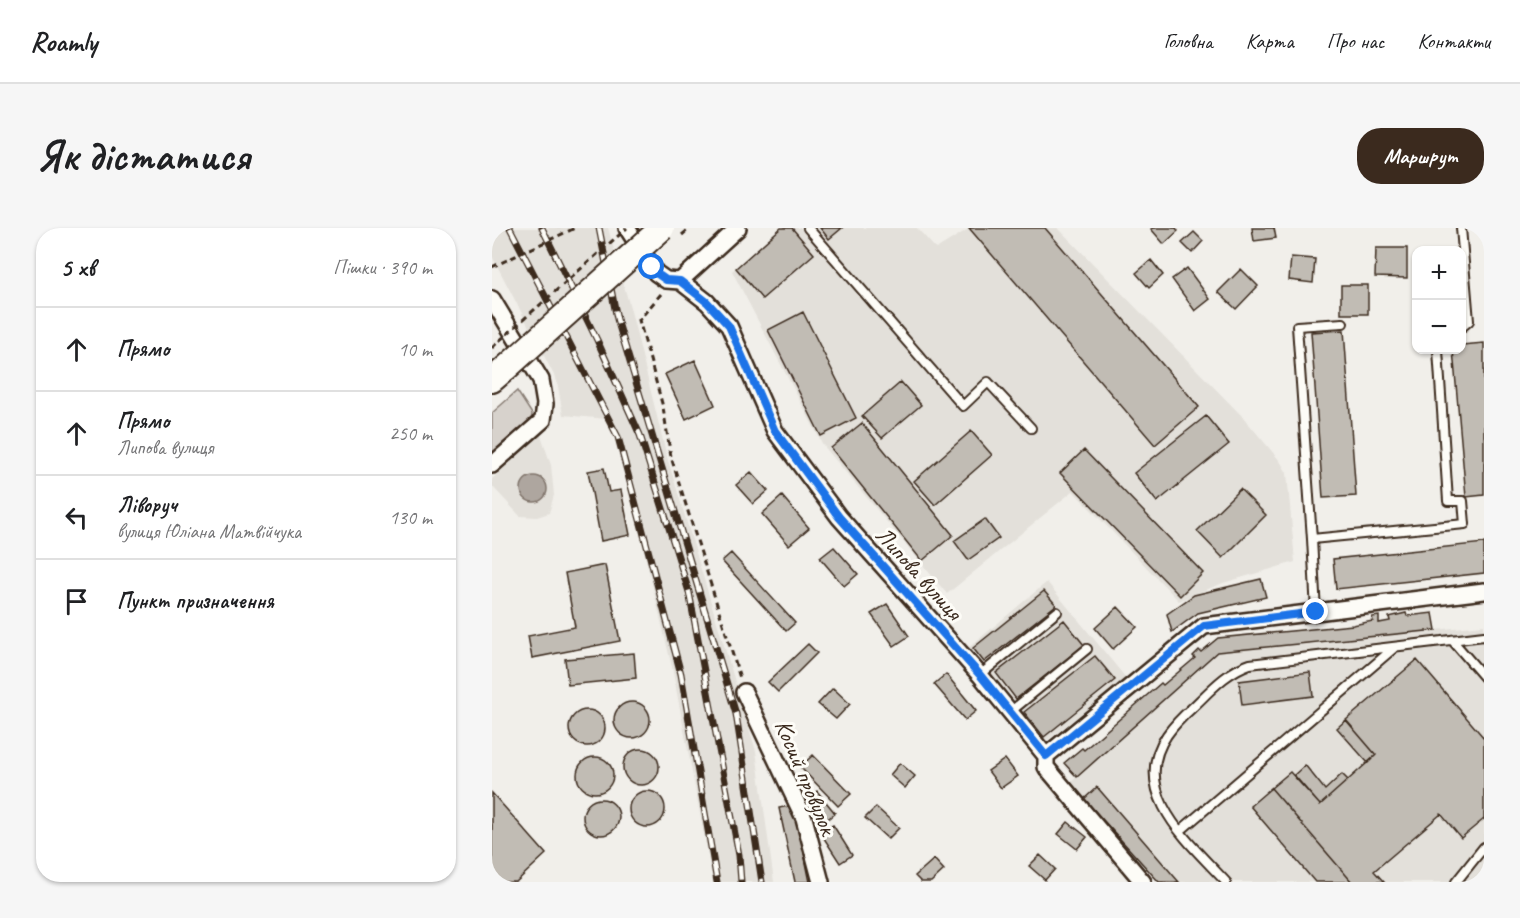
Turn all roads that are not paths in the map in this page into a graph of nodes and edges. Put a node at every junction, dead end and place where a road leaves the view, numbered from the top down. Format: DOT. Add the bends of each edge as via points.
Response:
graph roads {
  1 [pos="627,228"];
  2 [pos="738,228"];
  3 [pos="808,228"];
  4 [pos="1461,228"];
  5 [pos="672,232"];
  6 [pos="680,281"];
  7 [pos="492,299"];
  8 [pos="1343,323"];
  9 [pos="1466,323"];
  10 [pos="1438,354"];
  11 [pos="499,374"];
  12 [pos="1031,428"];
  13 [pos="492,465"];
  14 [pos="1312,539"];
  15 [pos="1484,591"];
  16 [pos="1057,612"];
  17 [pos="1316,612"];
  18 [pos="1484,636"];
  19 [pos="1452,640"];
  20 [pos="1395,647"];
  21 [pos="1087,649"];
  22 [pos="980,675"];
  23 [pos="1484,677"];
  24 [pos="744,692"];
  25 [pos="1010,712"];
  26 [pos="1046,756"];
  27 [pos="1180,831"];
  28 [pos="1484,847"];
  29 [pos="821,882"];
  30 [pos="1143,882"];
  31 [pos="1226,882"];
  32 [pos="1456,882"];
  1 -- 6 [label="street, Липова вулиця" via="656,273 666,280"];
  2 -- 6 [label="street"];
  3 -- 12 [label="lane" via="963,406 988,382"];
  4 -- 9 [label="lane" via="1469,321"];
  5 -- 11 [label="main road, bridge"];
  6 -- 22 [label="street, Липова вулиця" via="729,326 775,431 839,517"];
  7 -- 13 [label="street" via="540,380 545,404 543,420"];
  8 -- 14 [label="lane" via="1297,326"];
  10 -- 14 [label="lane" via="1448,501 1462,501 1465,524"];
  14 -- 17 [label="lane"];
  15 -- 17 [label="street"];
  16 -- 22 [label="lane"];
  17 -- 26 [label="street" via="1204,626"];
  18 -- 19 [label="lane"];
  19 -- 20 [label="lane"];
  19 -- 23 [label="lane"];
  20 -- 27 [label="lane"];
  20 -- 27 [label="lane" via="1250,664 1224,678 1167,734 1154,766 1155,788"];
  21 -- 25 [label="lane"];
  22 -- 25 [label="street, Липова вулиця"];
  24 -- 29 [label="street, Косий провулок" via="804,818"];
  25 -- 26 [label="street, Липова вулиця"];
  26 -- 30 [label="street, Липова вулиця" via="1046,767"];
  27 -- 31 [label="lane"];
  28 -- 32 [label="lane"];
}
